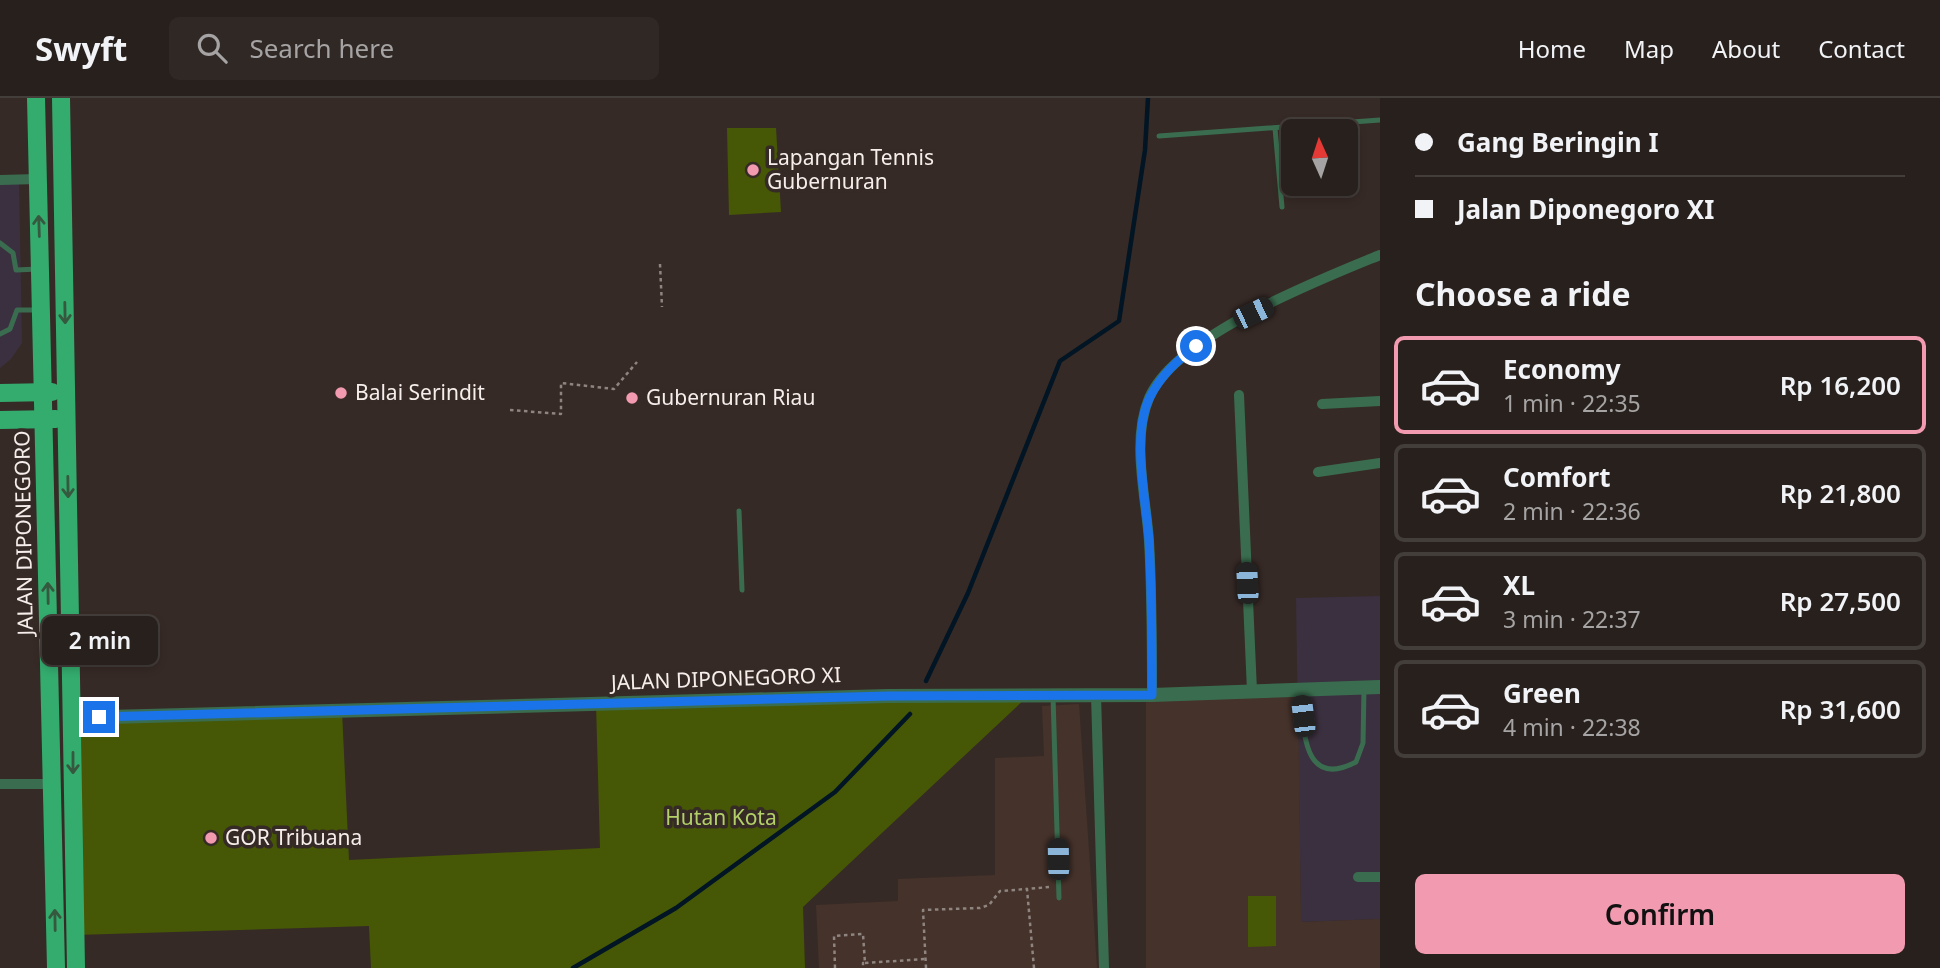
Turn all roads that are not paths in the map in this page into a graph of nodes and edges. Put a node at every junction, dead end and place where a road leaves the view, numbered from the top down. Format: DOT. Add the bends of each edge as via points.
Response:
graph roads {
  1 [pos="36,98"];
  2 [pos="61,98"];
  3 [pos="1380,120"];
  4 [pos="1275,128"];
  5 [pos="1159,136"];
  6 [pos="38,179"];
  7 [pos="0,180"];
  8 [pos="1282,207"];
  9 [pos="0,243"];
  10 [pos="1380,255"];
  11 [pos="41,269"];
  12 [pos="42,310"];
  13 [pos="0,334"];
  14 [pos="67,391"];
  15 [pos="43,392"];
  16 [pos="0,393"];
  17 [pos="1239,395"];
  18 [pos="1380,401"];
  19 [pos="1322,404"];
  20 [pos="67,418"];
  21 [pos="44,419"];
  22 [pos="0,420"];
  23 [pos="1380,463"];
  24 [pos="1318,472"];
  25 [pos="739,511"];
  26 [pos="742,590"];
  27 [pos="1364,687"];
  28 [pos="1380,687"];
  29 [pos="1299,689"];
  30 [pos="1252,691"];
  31 [pos="1096,695"];
  32 [pos="1152,695"];
  33 [pos="1053,696"];
  34 [pos="73,718"];
  35 [pos="0,784"];
  36 [pos="51,784"];
  37 [pos="1358,877"];
  38 [pos="1380,877"];
  39 [pos="54,887"];
  40 [pos="75,887"];
  41 [pos="1059,898"];
  42 [pos="55,968"];
  43 [pos="76,968"];
  44 [pos="1104,968"];
  1 -- 6 [label="main road, JALAN DIPONEGORO"];
  2 -- 14 [label="main road, one-way"];
  3 -- 4 [label="lane"];
  4 -- 5 [label="lane"];
  4 -- 8 [label="lane"];
  6 -- 7 [label="street"];
  11 -- 6 [label="main road, JALAN DIPONEGORO, one-way"];
  9 -- 11 [label="lane" via="13,253 16,270"];
  10 -- 32 [label="street" via="1253,313 1196,346 1175,362 1149,398 1141,471 1149,539"];
  11 -- 12 [label="main road, JALAN DIPONEGORO"];
  12 -- 13 [label="lane" via="17,310 10,329"];
  12 -- 15 [label="main road, JALAN DIPONEGORO"];
  14 -- 15 [label="main road"];
  14 -- 20 [label="main road"];
  15 -- 16 [label="main road"];
  15 -- 21 [label="main road, JALAN DIPONEGORO"];
  17 -- 30 [label="street"];
  18 -- 19 [label="street"];
  20 -- 21 [label="main road"];
  20 -- 34 [label="main road, one-way"];
  21 -- 22 [label="main road"];
  36 -- 21 [label="main road, JALAN DIPONEGORO, one-way"];
  23 -- 24 [label="street"];
  25 -- 26 [label="lane"];
  27 -- 28 [label="street, JALAN DIPONEGORO XI"];
  27 -- 29 [label="street, JALAN DIPONEGORO XI"];
  27 -- 29 [label="lane" via="1363,743 1356,762 1323,769 1312,760 1306,743"];
  29 -- 30 [label="street, JALAN DIPONEGORO XI"];
  30 -- 32 [label="street, JALAN DIPONEGORO XI"];
  31 -- 32 [label="street, JALAN DIPONEGORO XI"];
  31 -- 33 [label="street, JALAN DIPONEGORO XI"];
  31 -- 44 [label="street"];
  33 -- 34 [label="street, JALAN DIPONEGORO XI" via="888,696"];
  33 -- 41 [label="lane"];
  34 -- 40 [label="main road, one-way"];
  35 -- 36 [label="street"];
  36 -- 39 [label="main road, JALAN DIPONEGORO"];
  37 -- 38 [label="street"];
  39 -- 40 [label="main road"];
  42 -- 39 [label="main road, JALAN DIPONEGORO, one-way"];
  40 -- 43 [label="main road"];
}
